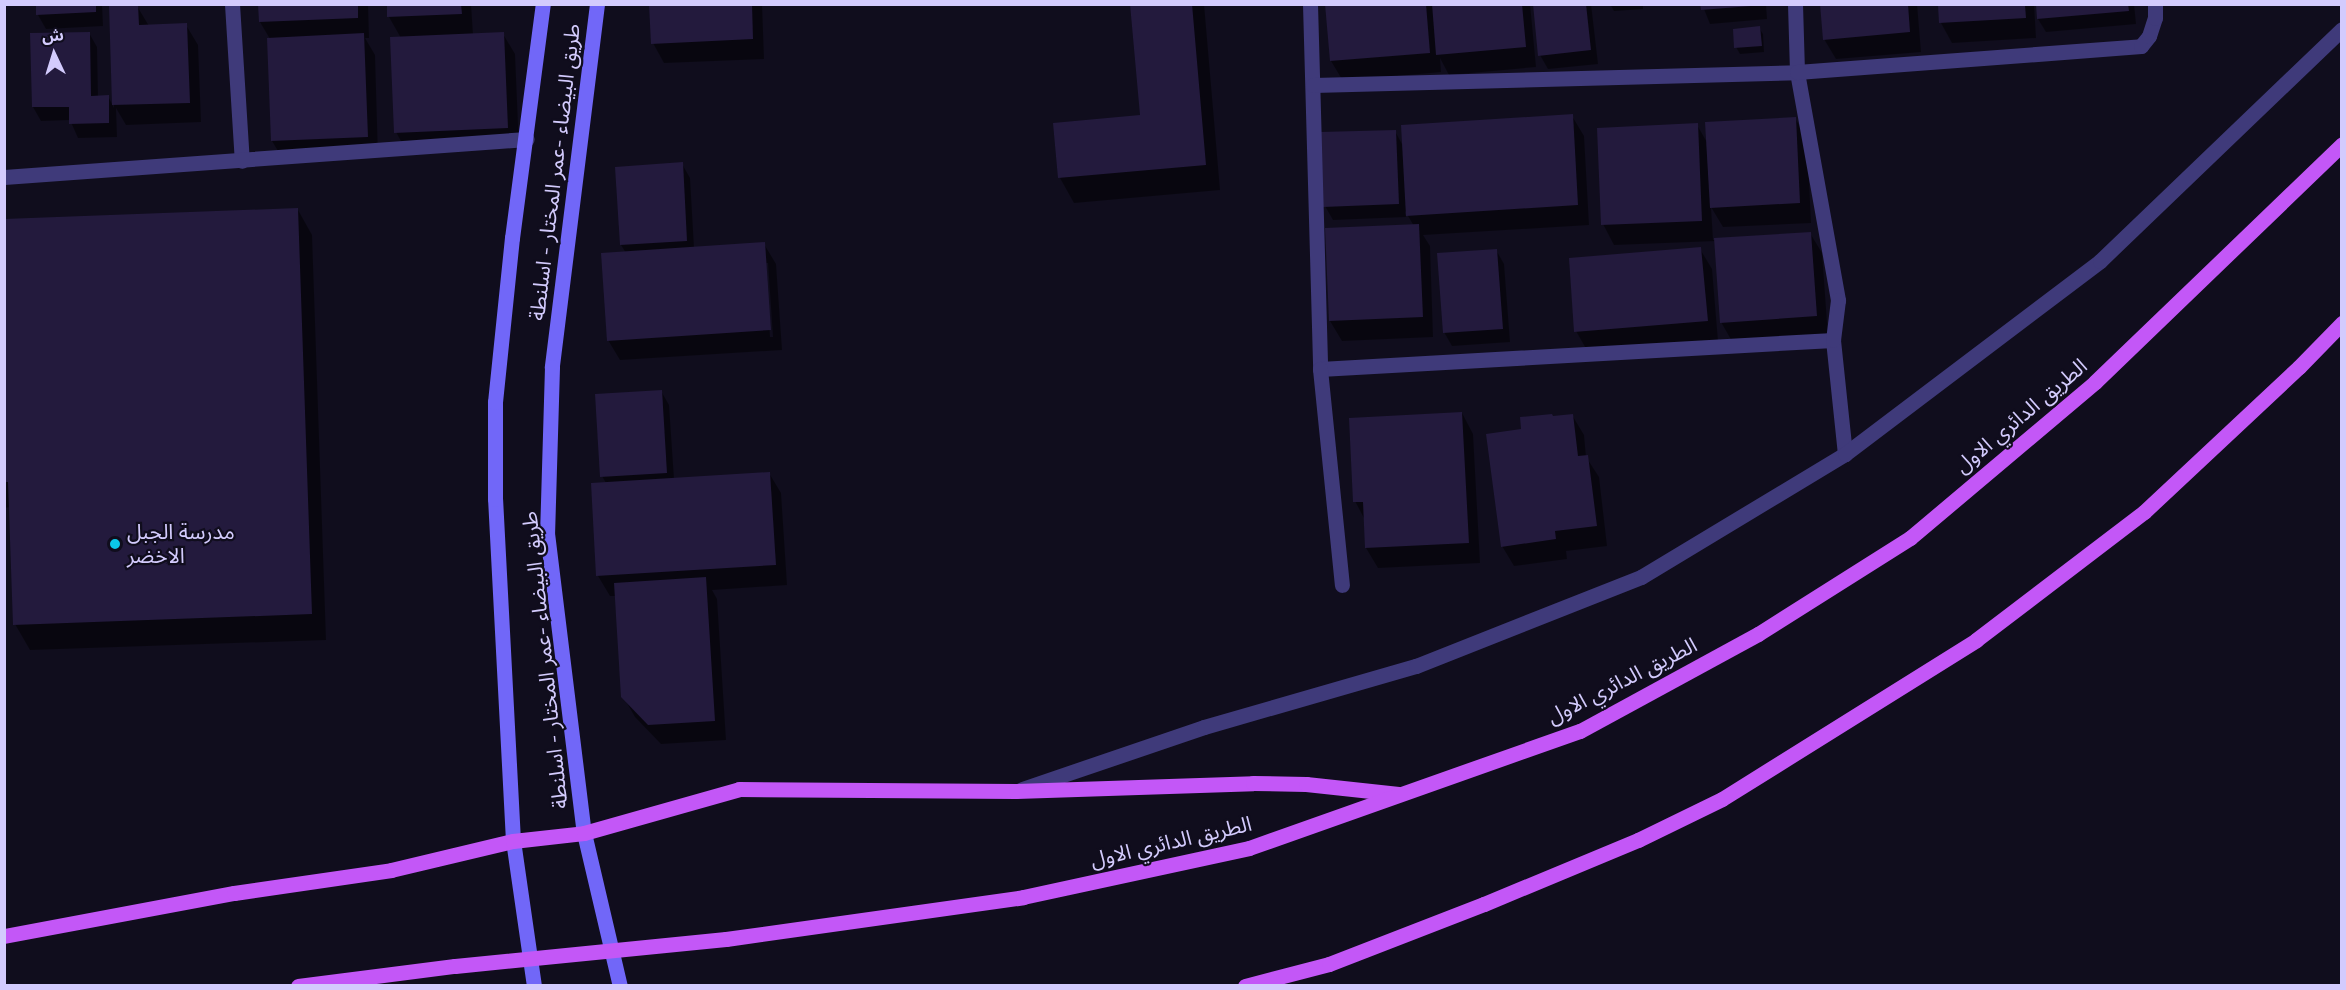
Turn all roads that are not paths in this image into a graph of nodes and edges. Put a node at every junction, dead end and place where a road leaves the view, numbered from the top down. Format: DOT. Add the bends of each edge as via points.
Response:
graph roads {
  1 [pos="232,4"];
  2 [pos="543,4"];
  3 [pos="597,4"];
  4 [pos="1310,4"];
  5 [pos="1795,4"];
  6 [pos="2155,4"];
  7 [pos="2342,29"];
  8 [pos="1797,72"];
  9 [pos="1313,85"];
  10 [pos="527,139"];
  11 [pos="2342,144"];
  12 [pos="242,161"];
  13 [pos="4,177"];
  14 [pos="2342,323"];
  15 [pos="1833,340"];
  16 [pos="1320,369"];
  17 [pos="1845,454"];
  18 [pos="1342,585"];
  19 [pos="1016,791"];
  20 [pos="1404,795"];
  21 [pos="584,833"];
  22 [pos="513,841"];
  23 [pos="4,936"];
  24 [pos="298,986"];
  25 [pos="534,986"];
  26 [pos="620,986"];
  27 [pos="1245,986"];
  1 -- 12 [label="street"];
  2 -- 10 [label="main road, طريق البيضاء -عمر المختار - اسلنطة"];
  3 -- 21 [label="main road, طريق البيضاء -عمر المختار - اسلنطة" via="552,367 547,533"];
  4 -- 9 [label="street"];
  5 -- 8 [label="street"];
  6 -- 8 [label="street" via="2156,18 2141,46"];
  7 -- 17 [label="street" via="2100,261"];
  8 -- 9 [label="street"];
  8 -- 15 [label="street" via="1838,300"];
  9 -- 16 [label="street"];
  10 -- 12 [label="street"];
  10 -- 22 [label="main road, طريق البيضاء -عمر المختار - اسلنطة" via="495,402 495,498"];
  11 -- 20 [label="main road, الطريق الدائري الاول" via="2095,382 1910,538 1758,634 1580,731"];
  12 -- 13 [label="street"];
  14 -- 27 [label="main road" via="2144,512 1976,640 1722,799 1638,840 1484,904 1329,964"];
  15 -- 16 [label="street"];
  15 -- 17 [label="street"];
  16 -- 18 [label="street"];
  17 -- 19 [label="street" via="1641,577 1416,666 1204,728"];
  19 -- 20 [label="main road" via="1253,783 1306,784"];
  19 -- 21 [label="main road" via="739,789"];
  20 -- 24 [label="main road, الطريق الدائري الاول, bridge" via="1249,848 1023,897 726,939"];
  21 -- 22 [label="main road"];
  21 -- 26 [label="main road, طريق البيضاء -عمر المختار - اسلنطة"];
  22 -- 23 [label="main road" via="391,870 234,893"];
  22 -- 25 [label="main road, طريق البيضاء -عمر المختار - اسلنطة"];
}
